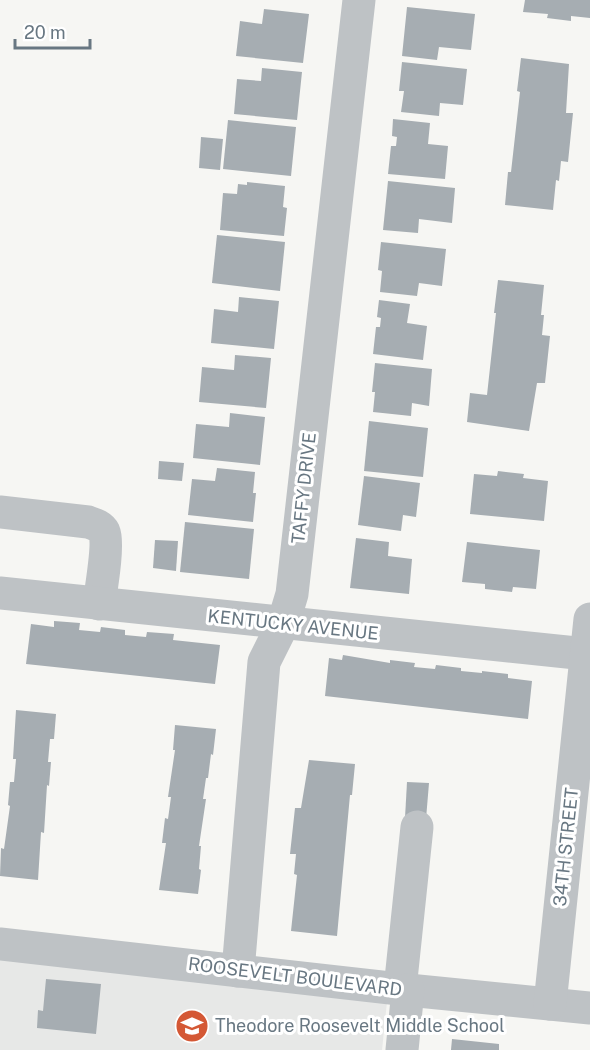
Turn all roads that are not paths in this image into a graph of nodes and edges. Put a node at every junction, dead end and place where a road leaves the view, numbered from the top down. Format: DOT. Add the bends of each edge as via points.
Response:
graph roads {
  1 [pos="359,0"];
  2 [pos="0,512"];
  3 [pos="0,593"];
  4 [pos="99,604"];
  5 [pos="590,619"];
  6 [pos="283,624"];
  7 [pos="586,654"];
  8 [pos="417,826"];
  9 [pos="0,944"];
  10 [pos="238,971"];
  11 [pos="404,990"];
  12 [pos="550,1004"];
  13 [pos="590,1008"];
  14 [pos="402,1050"];
  1 -- 6 [label="street, TAFFY DRIVE" via="292,594"];
  2 -- 4 [label="street" via="99,526 105,533 106,546"];
  3 -- 4 [label="street, KENTUCKY AVENUE"];
  4 -- 6 [label="street, KENTUCKY AVENUE"];
  5 -- 7 [label="street, 34TH STREET"];
  6 -- 7 [label="street, KENTUCKY AVENUE"];
  6 -- 10 [label="street, TAFFY DRIVE" via="264,662"];
  7 -- 12 [label="street, 34TH STREET"];
  8 -- 11 [label="street"];
  9 -- 10 [label="street, ROOSEVELT BOULEVARD"];
  10 -- 11 [label="street, ROOSEVELT BOULEVARD"];
  11 -- 12 [label="street, ROOSEVELT BOULEVARD"];
  11 -- 14 [label="street"];
  12 -- 13 [label="street, ROOSEVELT BOULEVARD"];
}
